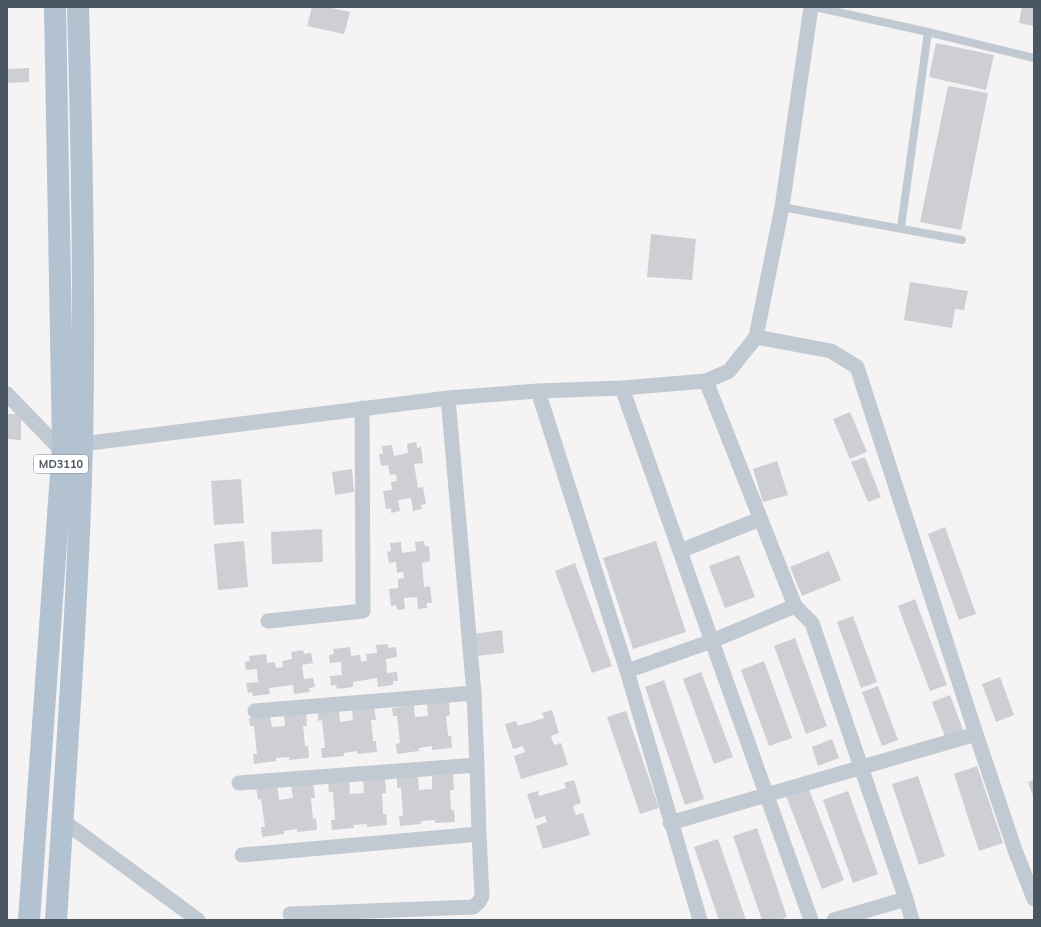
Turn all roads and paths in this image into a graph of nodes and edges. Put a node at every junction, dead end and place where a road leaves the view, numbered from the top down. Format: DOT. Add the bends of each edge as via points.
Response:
graph roads {
  1 [pos="55,7"];
  2 [pos="78,7"];
  3 [pos="812,7"];
  4 [pos="815,7"];
  5 [pos="928,32"];
  6 [pos="1034,58"];
  7 [pos="782,207"];
  8 [pos="901,227"];
  9 [pos="962,240"];
  10 [pos="756,337"];
  11 [pos="706,382"];
  12 [pos="622,388"];
  13 [pos="538,391"];
  14 [pos="7,394"];
  15 [pos="448,398"];
  16 [pos="362,408"];
  17 [pos="69,447"];
  18 [pos="760,519"];
  19 [pos="680,551"];
  20 [pos="795,606"];
  21 [pos="268,621"];
  22 [pos="712,641"];
  23 [pos="627,671"];
  24 [pos="474,693"];
  25 [pos="254,711"];
  26 [pos="976,734"];
  27 [pos="478,765"];
  28 [pos="860,768"];
  29 [pos="239,783"];
  30 [pos="766,796"];
  31 [pos="62,820"];
  32 [pos="670,823"];
  33 [pos="479,834"];
  34 [pos="242,855"];
  35 [pos="906,899"];
  36 [pos="1034,899"];
  37 [pos="290,914"];
  38 [pos="29,920"];
  39 [pos="56,920"];
  40 [pos="198,920"];
  41 [pos="700,920"];
  42 [pos="811,920"];
  43 [pos="834,920"];
  44 [pos="912,920"];
  1 -- 17 [label="main road, MD3110"];
  2 -- 17 [label="main road, MD3110" via="83,184"];
  3 -- 7 [label="street"];
  4 -- 5 [label="lane"];
  5 -- 6 [label="lane"];
  5 -- 8 [label="lane"];
  7 -- 8 [label="lane"];
  7 -- 10 [label="street"];
  8 -- 9 [label="lane"];
  10 -- 11 [label="street" via="729,371"];
  10 -- 26 [label="street" via="831,351 857,367"];
  11 -- 12 [label="street"];
  11 -- 18 [label="street"];
  12 -- 13 [label="street"];
  12 -- 19 [label="street"];
  13 -- 15 [label="street"];
  13 -- 23 [label="street"];
  14 -- 17 [label="street"];
  15 -- 16 [label="street"];
  15 -- 24 [label="street"];
  16 -- 17 [label="street"];
  16 -- 21 [label="street" via="363,611"];
  17 -- 31 [label="main road, MD3110" via="70,687"];
  17 -- 38 [label="main road, MD3110"];
  18 -- 19 [label="street"];
  18 -- 20 [label="street"];
  19 -- 22 [label="street"];
  20 -- 22 [label="street"];
  20 -- 28 [label="street" via="812,622"];
  22 -- 23 [label="street"];
  22 -- 30 [label="street"];
  23 -- 32 [label="street"];
  24 -- 25 [label="street"];
  24 -- 27 [label="street"];
  26 -- 28 [label="street"];
  26 -- 36 [label="street"];
  27 -- 29 [label="street"];
  27 -- 33 [label="street"];
  28 -- 30 [label="street"];
  28 -- 35 [label="street"];
  30 -- 32 [label="street"];
  30 -- 42 [label="street"];
  31 -- 39 [label="main road, MD3110"];
  31 -- 40 [label="street"];
  32 -- 41 [label="street"];
  33 -- 34 [label="street"];
  33 -- 37 [label="street" via="482,896 472,907"];
  35 -- 43 [label="street"];
  35 -- 44 [label="street"];
}
